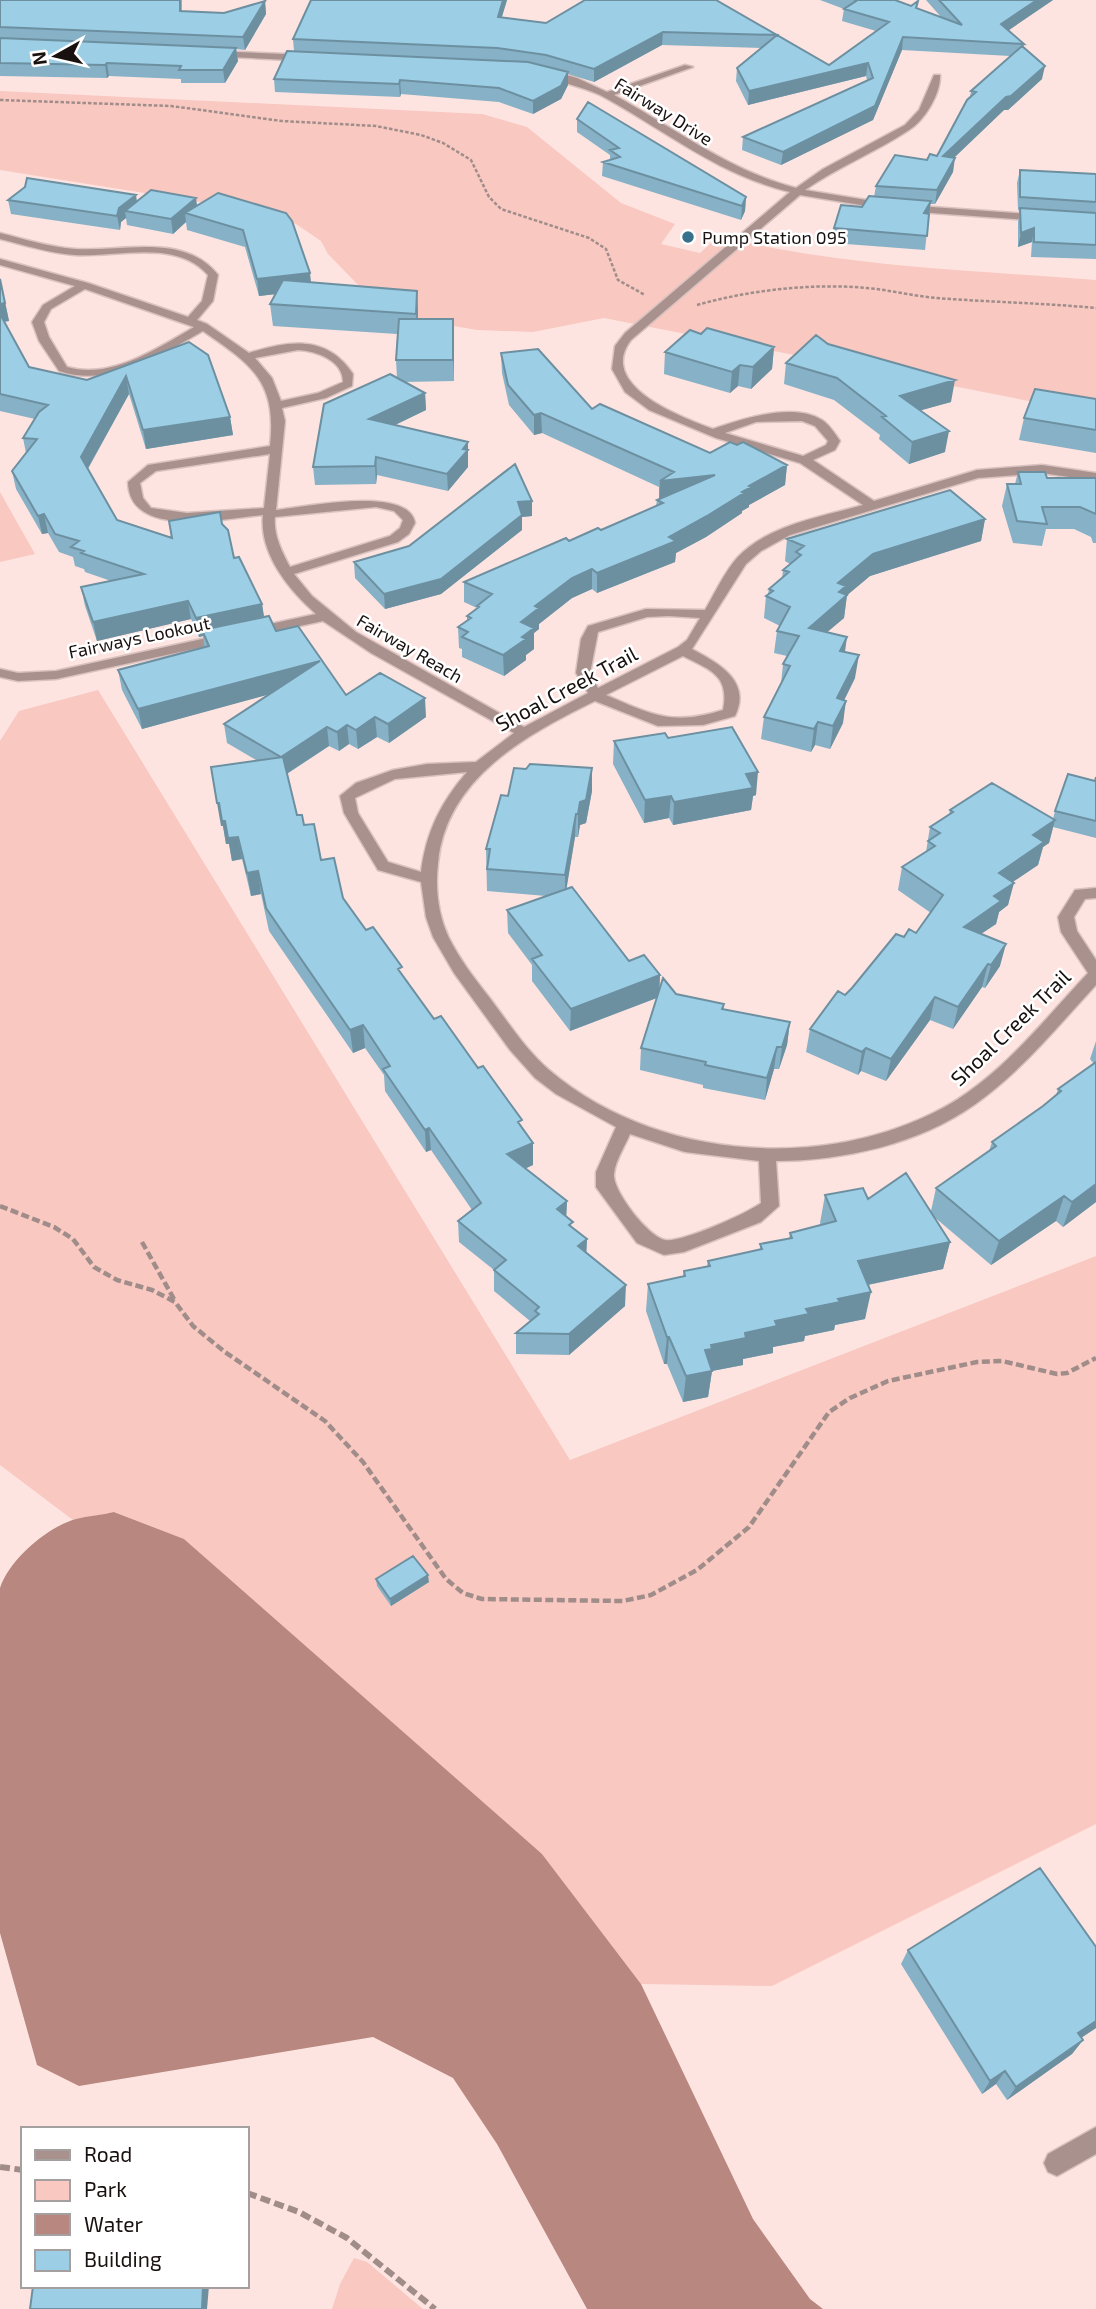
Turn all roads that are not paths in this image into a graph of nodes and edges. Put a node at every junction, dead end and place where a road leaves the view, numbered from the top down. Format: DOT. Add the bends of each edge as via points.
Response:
graph roads {
  1 [pos="200,53"];
  2 [pos="317,58"];
  3 [pos="688,67"];
  4 [pos="538,71"];
  5 [pos="937,77"];
  6 [pos="609,94"];
  7 [pos="798,191"];
  8 [pos="1055,219"];
  9 [pos="0,236"];
  10 [pos="0,262"];
  11 [pos="84,285"];
  12 [pos="189,321"];
  13 [pos="203,326"];
  14 [pos="248,357"];
  15 [pos="276,406"];
  16 [pos="716,432"];
  17 [pos="276,449"];
  18 [pos="804,460"];
  19 [pos="1096,477"];
  20 [pos="871,505"];
  21 [pos="269,512"];
  22 [pos="285,573"];
  23 [pos="709,614"];
  24 [pos="327,616"];
  25 [pos="683,650"];
  26 [pos="0,673"];
  27 [pos="596,696"];
  28 [pos="524,733"];
  29 [pos="478,767"];
  30 [pos="428,879"];
  31 [pos="1096,893"];
  32 [pos="1096,974"];
  33 [pos="626,1124"];
  34 [pos="767,1154"];
  35 [pos="1096,2140"];
  36 [pos="1057,2163"];
  1 -- 2 [label="street"];
  3 -- 6 [label="street"];
  4 -- 6 [label="street, Fairway Drive"];
  5 -- 7 [label="street" via="923,111 908,127"];
  6 -- 7 [label="street, Fairway Drive" via="712,160"];
  7 -- 8 [label="street, Fairway Drive" via="870,205"];
  7 -- 16 [label="street" via="623,342 616,365 629,391 645,405"];
  9 -- 12 [label="street" via="66,251 166,251 196,258 213,275 209,303"];
  10 -- 11 [label="street, Fairway Reach"];
  11 -- 12 [label="street, Fairway Reach"];
  11 -- 13 [label="street" via="47,307 38,322 59,365 74,373 103,373 164,349"];
  12 -- 13 [label="street, Fairway Reach"];
  13 -- 14 [label="street, Fairway Reach"];
  14 -- 15 [label="street, Fairway Reach" via="266,378"];
  14 -- 15 [label="street" via="282,347 320,349 335,357 349,375 348,384 337,391"];
  15 -- 17 [label="street, Fairway Reach"];
  16 -- 18 [label="street"];
  16 -- 18 [label="street" via="755,418 804,417 819,423 834,442"];
  17 -- 21 [label="street, Fairway Reach"];
  17 -- 21 [label="street" via="152,468 134,481 133,490 142,507 162,516"];
  18 -- 20 [label="street"];
  19 -- 20 [label="street, Shoal Creek Trail" via="1042,469 997,470"];
  20 -- 23 [label="street, Shoal Creek Trail" via="786,532 756,548 729,577"];
  21 -- 22 [label="street, Fairway Reach" via="270,538"];
  21 -- 22 [label="street" via="376,503 398,508 409,519 403,533 394,539"];
  22 -- 24 [label="street, Fairway Reach"];
  23 -- 25 [label="street, Shoal Creek Trail"];
  23 -- 27 [label="street" via="646,614 593,629 587,639 583,673"];
  24 -- 26 [label="street, Fairways Lookout" via="56,675"];
  24 -- 28 [label="street, Fairway Reach" via="359,641"];
  25 -- 27 [label="street, Shoal Creek Trail"];
  25 -- 27 [label="street" via="726,674 735,695 730,713 703,720 658,722"];
  27 -- 28 [label="street, Shoal Creek Trail"];
  28 -- 29 [label="street, Shoal Creek Trail"];
  29 -- 30 [label="street, Shoal Creek Trail" via="442,817 431,848"];
  29 -- 30 [label="street" via="416,768 347,796 351,813 383,866"];
  30 -- 33 [label="street, Shoal Creek Trail" via="428,899 450,955 527,1061 553,1083"];
  31 -- 32 [label="street" via="1080,894 1066,917 1069,932"];
  32 -- 34 [label="street, Shoal Creek Trail" via="967,1103 918,1128 862,1145"];
  33 -- 34 [label="street, Shoal Creek Trail" via="707,1149"];
  33 -- 34 [label="street" via="605,1172 605,1187 643,1238 664,1248 720,1231 770,1206"];
  35 -- 36 [label="street"];
}
